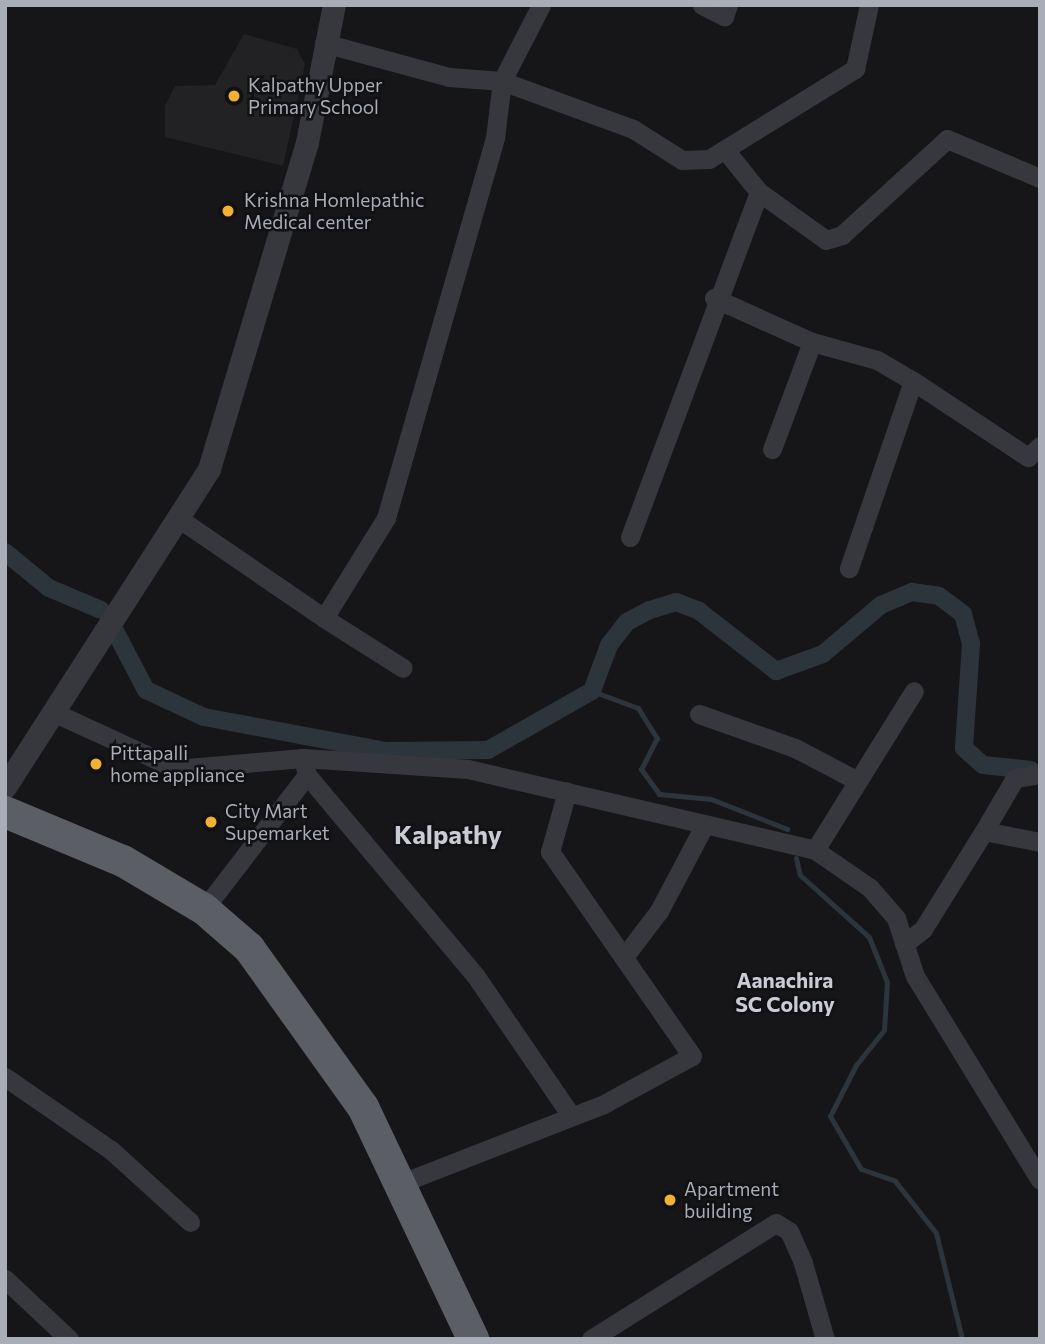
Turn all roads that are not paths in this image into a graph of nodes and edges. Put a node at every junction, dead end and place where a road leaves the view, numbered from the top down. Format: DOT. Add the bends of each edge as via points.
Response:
graph roads {
  1 [pos="334,5"];
  2 [pos="541,5"];
  3 [pos="702,5"];
  4 [pos="728,5"];
  5 [pos="869,5"];
  6 [pos="324,43"];
  7 [pos="502,81"];
  8 [pos="726,151"];
  9 [pos="1040,178"];
  10 [pos="759,192"];
  11 [pos="714,298"];
  12 [pos="813,342"];
  13 [pos="913,381"];
  14 [pos="1040,446"];
  15 [pos="772,449"];
  16 [pos="181,520"];
  17 [pos="630,537"];
  18 [pos="849,568"];
  19 [pos="324,618"];
  20 [pos="403,668"];
  21 [pos="914,691"];
  22 [pos="53,712"];
  23 [pos="699,714"];
  24 [pos="305,767"];
  25 [pos="1040,774"];
  26 [pos="856,780"];
  27 [pos="5,786"];
  28 [pos="567,791"];
  29 [pos="5,811"];
  30 [pos="705,826"];
  31 [pos="5,831"];
  32 [pos="984,831"];
  33 [pos="1040,842"];
  34 [pos="815,850"];
  35 [pos="204,909"];
  36 [pos="904,944"];
  37 [pos="624,957"];
  38 [pos="5,1077"];
  39 [pos="569,1113"];
  40 [pos="1040,1180"];
  41 [pos="404,1182"];
  42 [pos="190,1222"];
  43 [pos="5,1279"];
  44 [pos="69,1339"];
  45 [pos="455,1339"];
  46 [pos="474,1339"];
  47 [pos="591,1339"];
  48 [pos="825,1339"];
  1 -- 6 [label="street"];
  2 -- 7 [label="street"];
  3 -- 4 [label="street" via="724,16"];
  5 -- 8 [label="street" via="855,69"];
  6 -- 7 [label="street" via="449,76"];
  6 -- 16 [label="street" via="307,142 234,402"];
  7 -- 8 [label="street" via="633,130 682,160"];
  7 -- 19 [label="street" via="495,138 386,518"];
  8 -- 10 [label="street"];
  9 -- 10 [label="street" via="947,139 842,235 825,240"];
  10 -- 11 [label="street"];
  11 -- 12 [label="street"];
  11 -- 17 [label="street"];
  12 -- 13 [label="street" via="877,360"];
  12 -- 15 [label="street"];
  13 -- 14 [label="street" via="1028,457"];
  13 -- 18 [label="street"];
  16 -- 19 [label="street"];
  16 -- 22 [label="street" via="95,638"];
  19 -- 20 [label="street"];
  21 -- 26 [label="street"];
  22 -- 24 [label="street" via="177,769"];
  22 -- 27 [label="street"];
  23 -- 26 [label="street" via="795,748"];
  24 -- 28 [label="street" via="467,769"];
  24 -- 35 [label="street"];
  24 -- 39 [label="street" via="475,975"];
  25 -- 32 [label="street" via="1015,778"];
  26 -- 34 [label="street"];
  28 -- 30 [label="street"];
  28 -- 37 [label="street" via="550,852"];
  29 -- 35 [label="highway" via="123,861"];
  30 -- 34 [label="street"];
  30 -- 37 [label="street" via="659,911"];
  31 -- 45 [label="highway" via="180,919 261,990 309,1053 361,1140"];
  32 -- 33 [label="street"];
  32 -- 36 [label="street" via="923,929"];
  34 -- 36 [label="street" via="870,888 896,918"];
  35 -- 41 [label="highway" via="285,991 332,1057"];
  36 -- 40 [label="street" via="915,976 973,1078"];
  37 -- 39 [label="street" via="692,1056 614,1099"];
  38 -- 42 [label="street" via="111,1150"];
  39 -- 41 [label="street"];
  41 -- 46 [label="highway"];
  43 -- 44 [label="street"];
  47 -- 48 [label="street" via="776,1223 789,1231 803,1263"];
}
